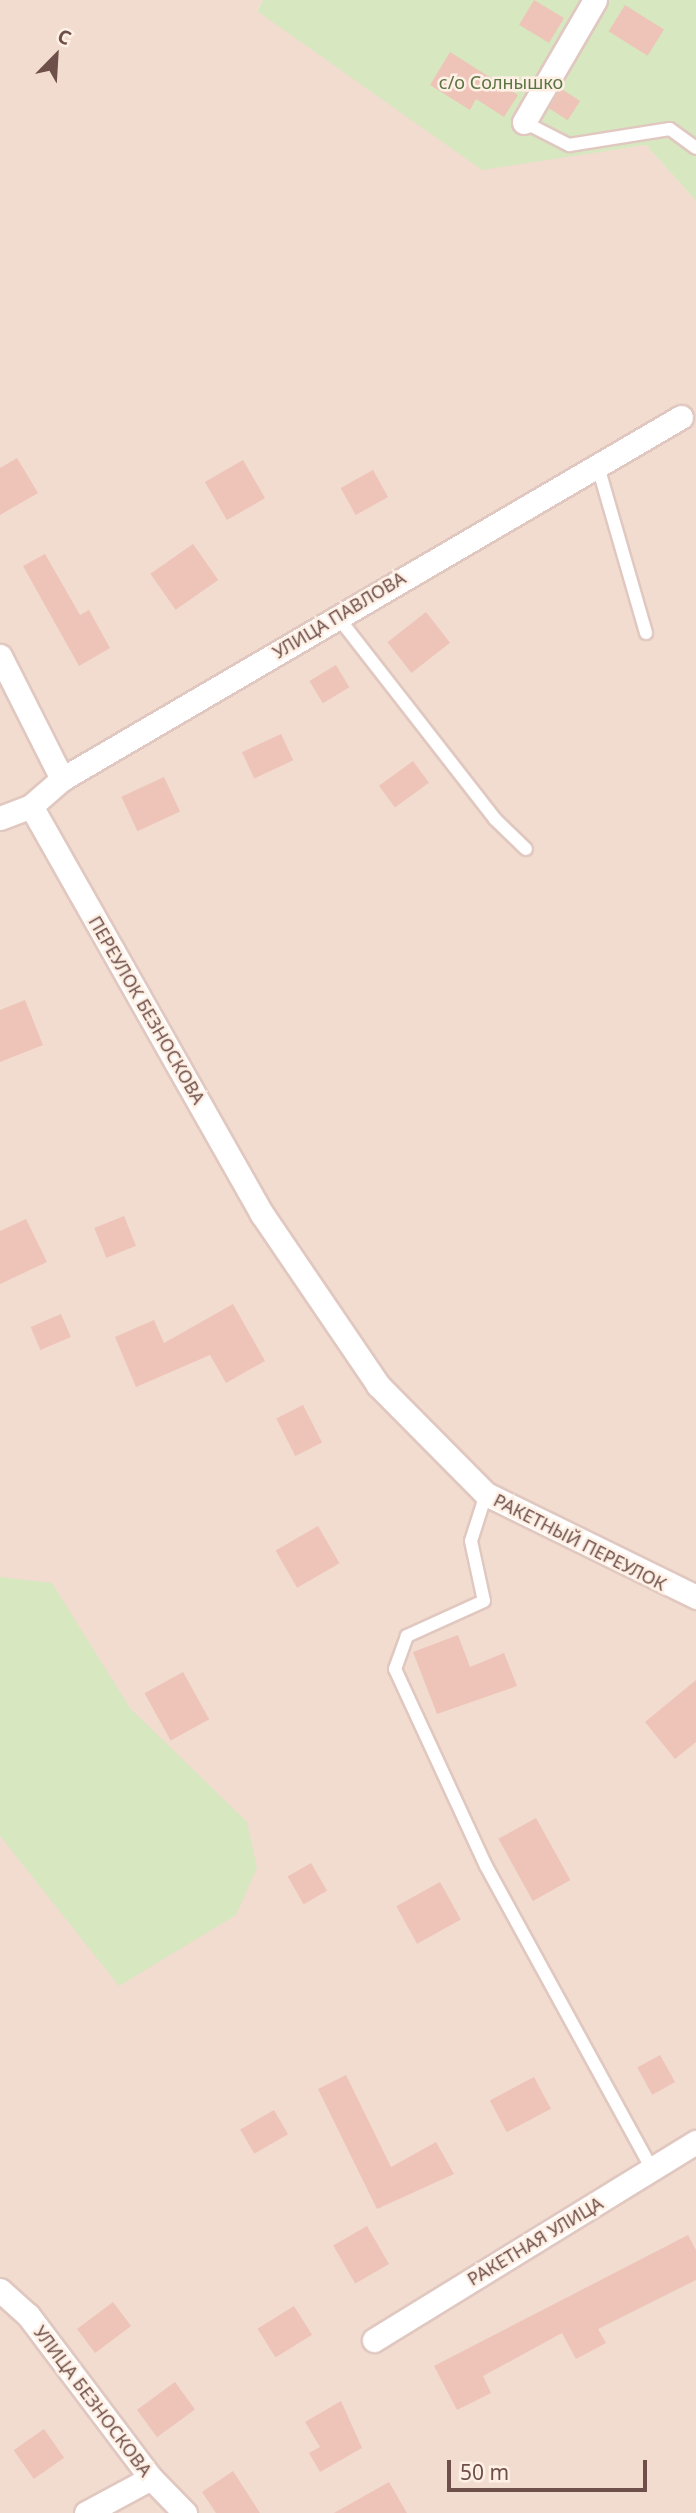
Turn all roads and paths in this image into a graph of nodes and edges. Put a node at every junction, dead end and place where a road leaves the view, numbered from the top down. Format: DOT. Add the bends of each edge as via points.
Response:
graph roads {
  1 [pos="595,0"];
  2 [pos="524,122"];
  3 [pos="696,148"];
  4 [pos="689,413"];
  5 [pos="597,463"];
  6 [pos="337,616"];
  7 [pos="646,633"];
  8 [pos="0,656"];
  9 [pos="62,779"];
  10 [pos="31,806"];
  11 [pos="0,818"];
  12 [pos="526,849"];
  13 [pos="262,1214"];
  14 [pos="486,1494"];
  15 [pos="695,1599"];
  16 [pos="696,2142"];
  17 [pos="652,2169"];
  18 [pos="0,2290"];
  19 [pos="374,2340"];
  20 [pos="151,2478"];
  21 [pos="86,2513"];
  22 [pos="185,2513"];
  1 -- 2 [label="street"];
  2 -- 3 [label="lane" via="569,145 670,129"];
  4 -- 5 [label="street, УЛИЦА ПАВЛОВА"];
  5 -- 6 [label="street, УЛИЦА ПАВЛОВА"];
  5 -- 7 [label="lane"];
  6 -- 9 [label="street, УЛИЦА ПАВЛОВА"];
  6 -- 12 [label="lane" via="495,819"];
  8 -- 9 [label="street"];
  9 -- 10 [label="street, УЛИЦА ПАВЛОВА"];
  10 -- 11 [label="street, УЛИЦА ПАВЛОВА"];
  10 -- 13 [label="street, ПЕРЕУЛОК БЕЗНОСКОВА"];
  13 -- 14 [label="street, РАКЕТНЫЙ ПЕРЕУЛОК" via="378,1385"];
  14 -- 15 [label="street, РАКЕТНЫЙ ПЕРЕУЛОК"];
  14 -- 17 [label="lane" via="471,1541 484,1601 407,1636 395,1669 486,1866"];
  16 -- 17 [label="street, РАКЕТНАЯ УЛИЦА"];
  17 -- 19 [label="street, РАКЕТНАЯ УЛИЦА"];
  18 -- 20 [label="street, УЛИЦА БЕЗНОСКОВА" via="28,2315"];
  20 -- 21 [label="street"];
  20 -- 22 [label="street, УЛИЦА БЕЗНОСКОВА"];
}
